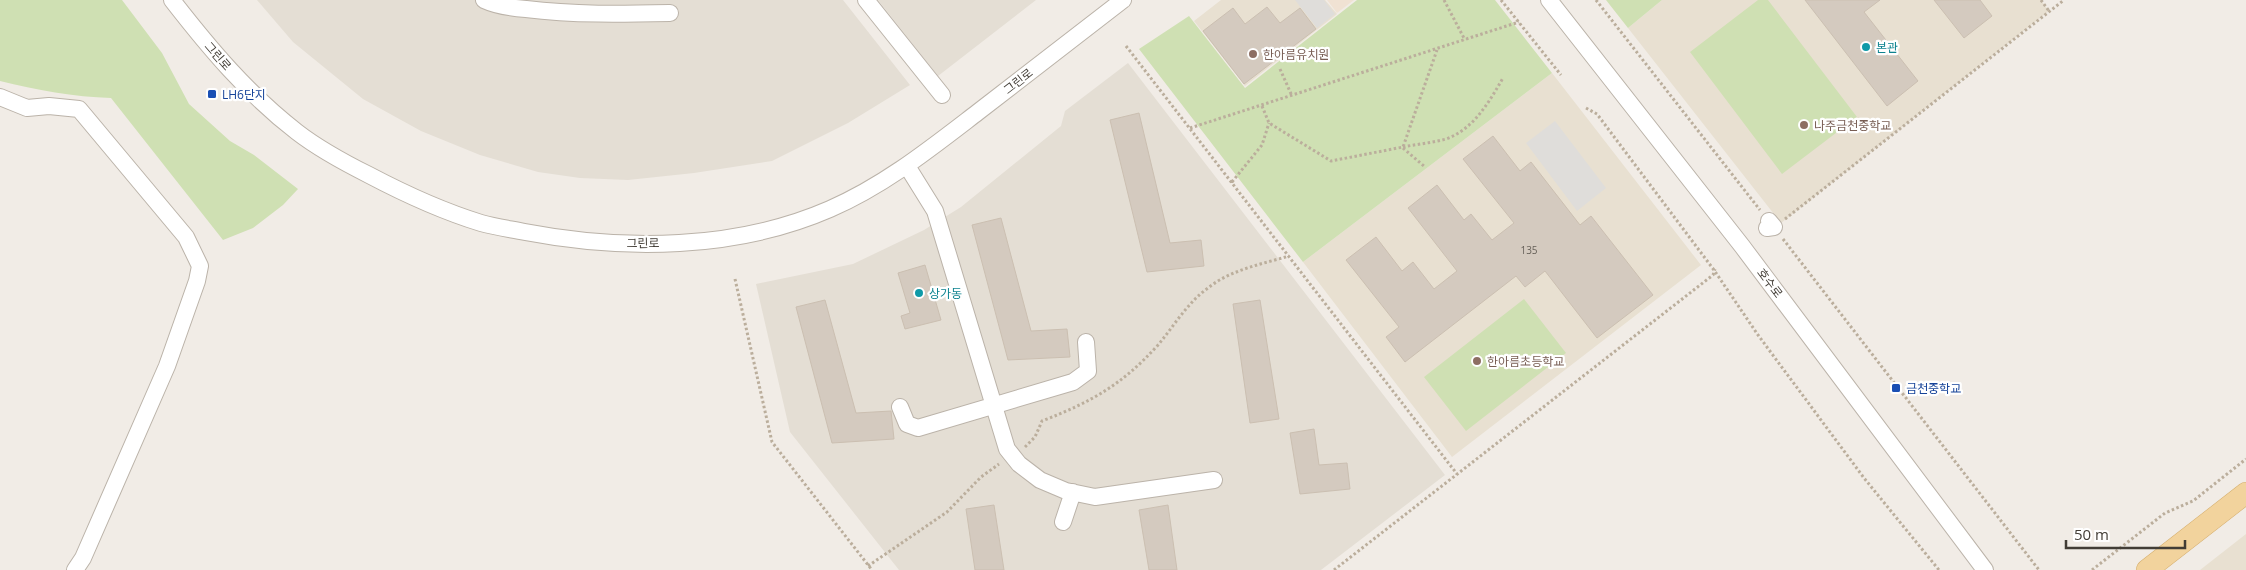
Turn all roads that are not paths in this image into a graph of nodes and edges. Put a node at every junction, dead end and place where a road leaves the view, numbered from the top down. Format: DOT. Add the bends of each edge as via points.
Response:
graph roads {
  1 [pos="172,0"];
  2 [pos="484,0"];
  3 [pos="866,0"];
  4 [pos="1123,0"];
  5 [pos="1549,0"];
  6 [pos="670,13"];
  7 [pos="942,95"];
  8 [pos="0,97"];
  9 [pos="907,166"];
  10 [pos="1086,342"];
  11 [pos="900,406"];
  12 [pos="993,406"];
  13 [pos="1214,480"];
  14 [pos="1073,492"];
  15 [pos="2246,493"];
  16 [pos="1063,522"];
  17 [pos="75,570"];
  18 [pos="1985,570"];
  19 [pos="2147,570"];
  1 -- 9 [label="street, 그린로" via="216,56 252,94 299,134 416,200 484,224 565,239 628,244 727,238 815,215 858,195"];
  2 -- 6 [label="street" via="501,6 546,12"];
  3 -- 7 [label="street"];
  4 -- 9 [label="street, 그린로"];
  5 -- 18 [label="street, 호수로" via="1742,246"];
  8 -- 17 [label="street" via="27,108 79,109 186,237 200,266 167,366"];
  9 -- 12 [label="street" via="935,211"];
  10 -- 12 [label="street" via="1088,371 1074,382"];
  11 -- 12 [label="street" via="907,424 918,428"];
  12 -- 14 [label="street" via="1007,449 1013,457 1040,480"];
  13 -- 14 [label="street" via="1095,497"];
  14 -- 16 [label="street"];
  15 -- 19 [label="main road"];
}
